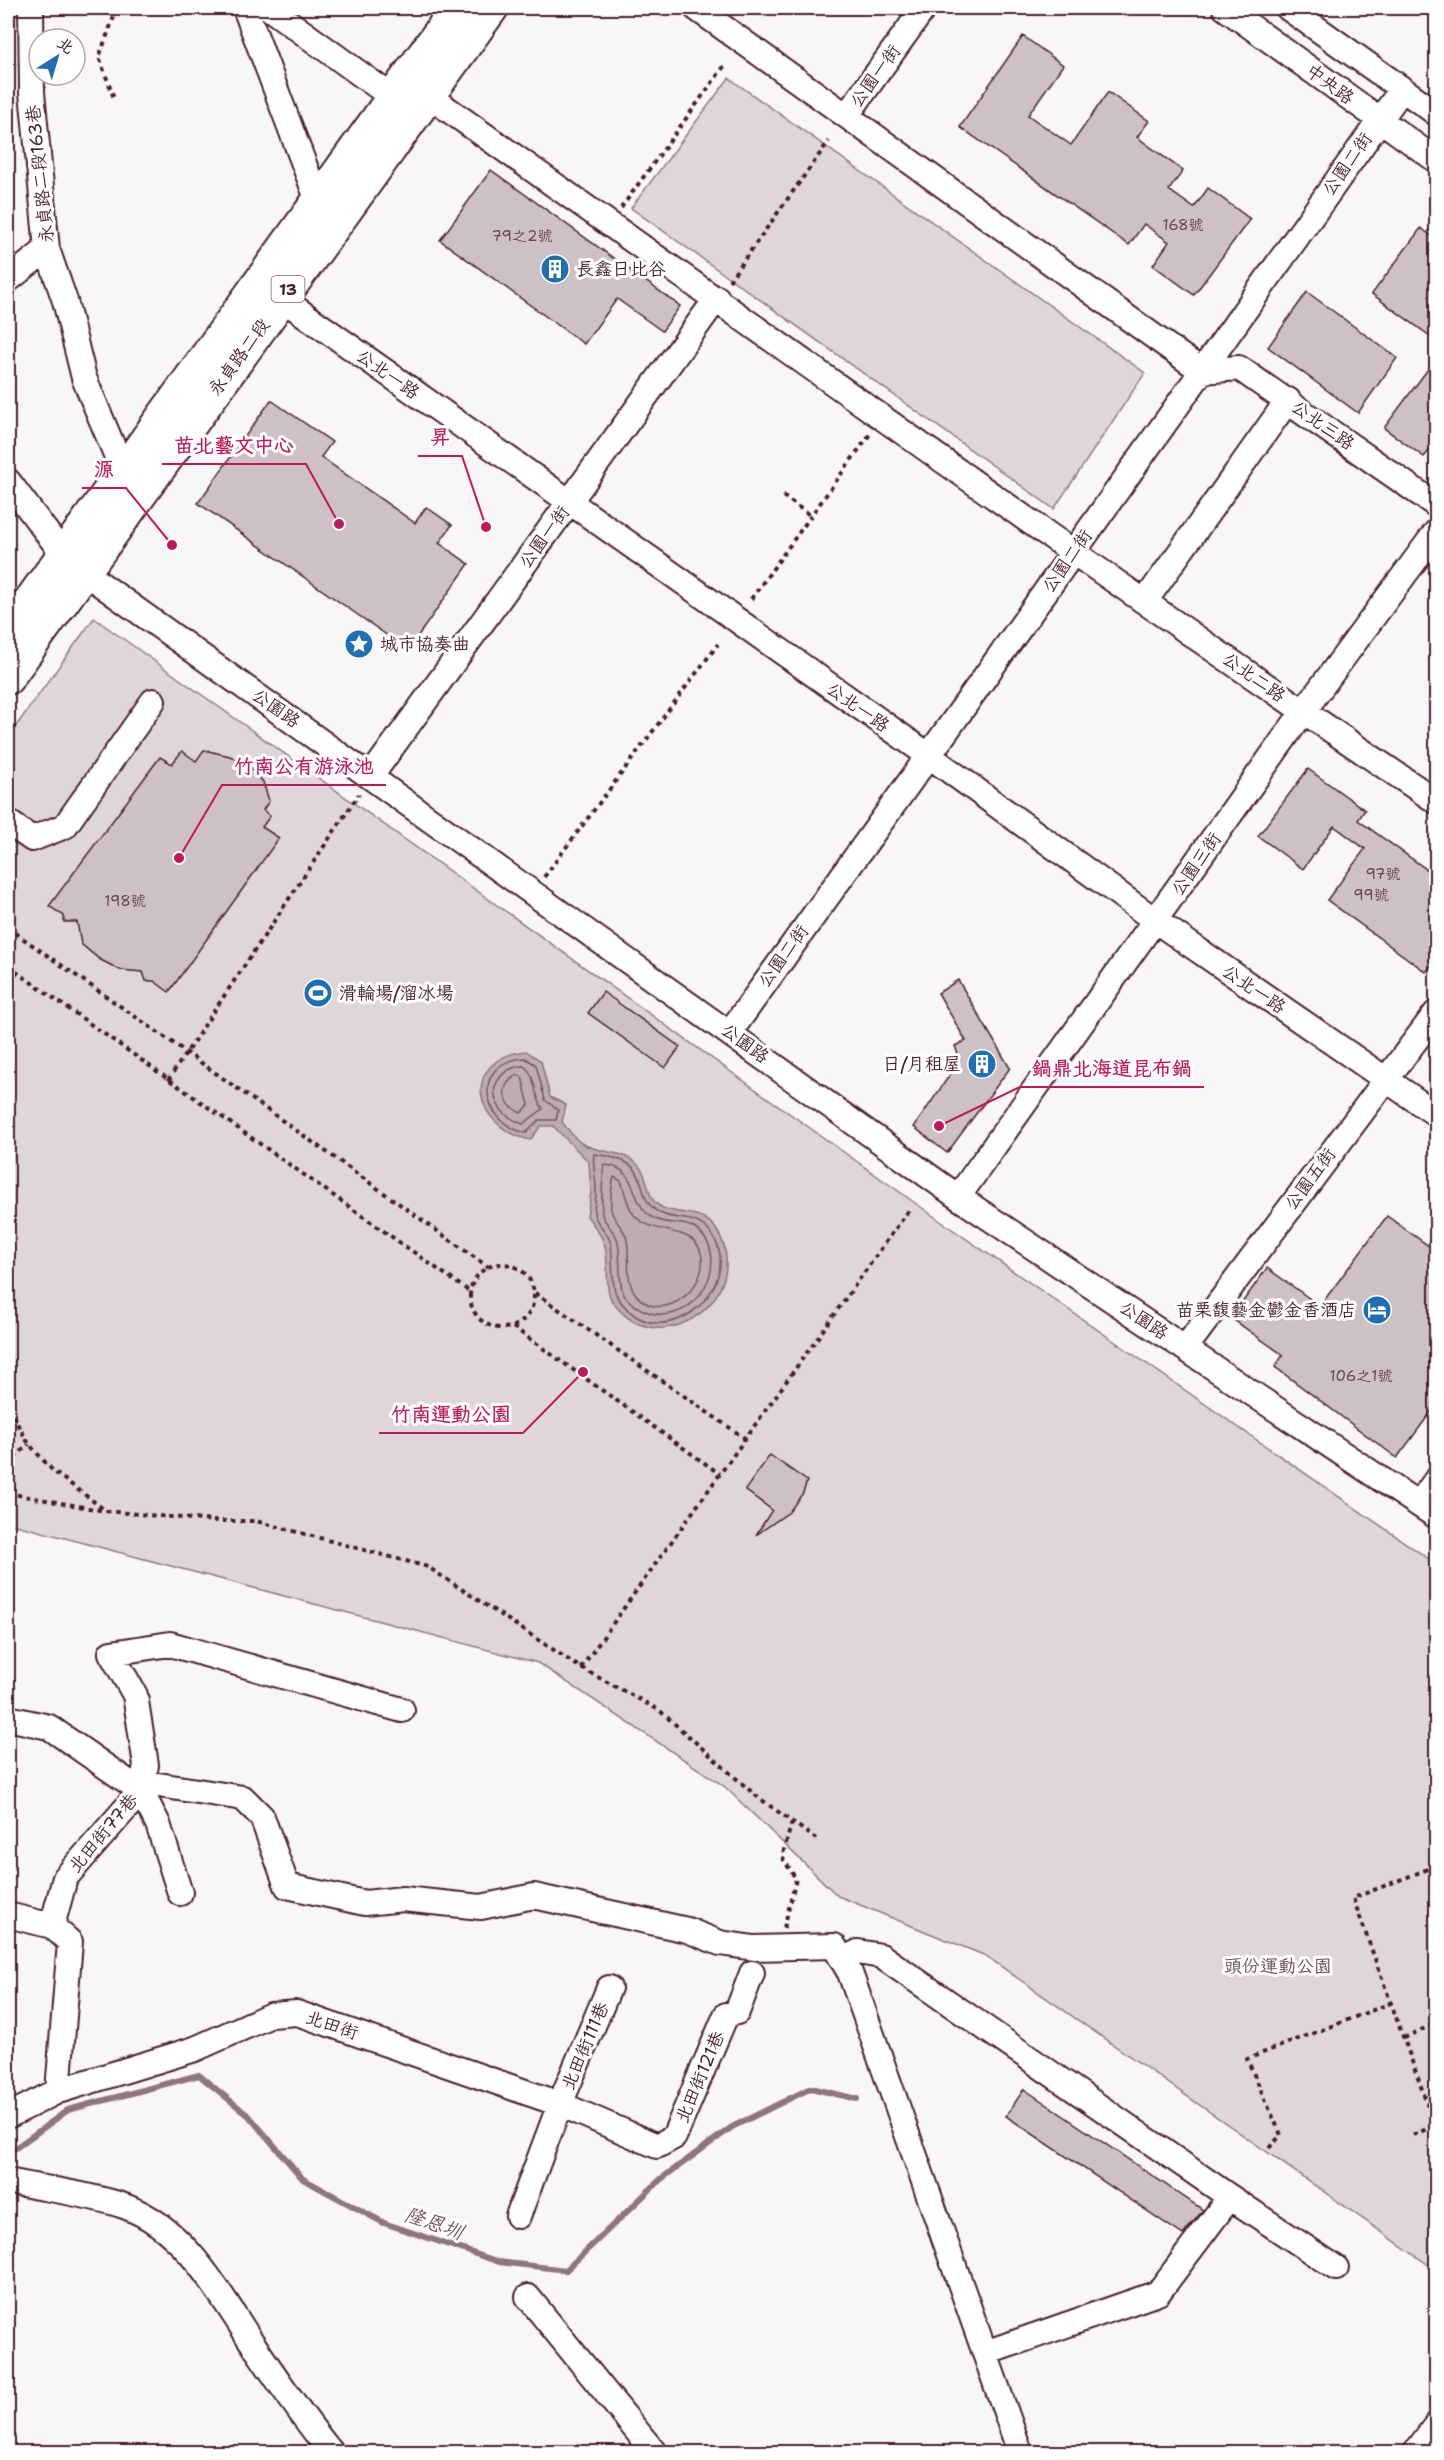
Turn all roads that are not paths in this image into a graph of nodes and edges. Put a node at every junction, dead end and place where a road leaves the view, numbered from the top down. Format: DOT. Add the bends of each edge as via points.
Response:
graph roads {
  1 [pos="31,8"];
  2 [pos="244,8"];
  3 [pos="269,8"];
  4 [pos="456,8"];
  5 [pos="493,8"];
  6 [pos="696,8"];
  7 [pos="924,8"];
  8 [pos="1225,8"];
  9 [pos="1288,8"];
  10 [pos="296,15"];
  11 [pos="1402,89"];
  12 [pos="429,96"];
  13 [pos="392,97"];
  14 [pos="1437,113"];
  15 [pos="847,115"];
  16 [pos="1379,119"];
  17 [pos="1437,160"];
  18 [pos="335,177"];
  19 [pos="358,195"];
  20 [pos="318,201"];
  21 [pos="47,249"];
  22 [pos="8,280"];
  23 [pos="723,290"];
  24 [pos="281,298"];
  25 [pos="1202,371"];
  26 [pos="1288,400"];
  27 [pos="123,471"];
  28 [pos="8,481"];
  29 [pos="570,501"];
  30 [pos="1437,505"];
  31 [pos="1437,532"];
  32 [pos="1074,551"];
  33 [pos="74,564"];
  34 [pos="1146,600"];
  35 [pos="8,630"];
  36 [pos="8,680"];
  37 [pos="153,701"];
  38 [pos="1303,712"];
  39 [pos="928,755"];
  40 [pos="371,776"];
  41 [pos="1437,801"];
  42 [pos="8,822"];
  43 [pos="1156,921"];
  44 [pos="1437,1013"];
  45 [pos="730,1032"];
  46 [pos="1385,1078"];
  47 [pos="1437,1114"];
  48 [pos="958,1197"];
  49 [pos="1186,1347"];
  50 [pos="1437,1480"];
  51 [pos="1428,1510"];
  52 [pos="402,1710"];
  53 [pos="8,1718"];
  54 [pos="141,1791"];
  55 [pos="180,1893"];
  56 [pos="8,1915"];
  57 [pos="52,1926"];
  58 [pos="842,1960"];
  59 [pos="752,1973"];
  60 [pos="609,1988"];
  61 [pos="58,2091"];
  62 [pos="560,2104"];
  63 [pos="8,2116"];
  64 [pos="657,2146"];
  65 [pos="8,2181"];
  66 [pos="1230,2197"];
  67 [pos="518,2216"];
  68 [pos="1336,2268"];
  69 [pos="528,2297"];
  70 [pos="985,2353"];
  71 [pos="1437,2425"];
  72 [pos="331,2452"];
  73 [pos="654,2452"];
  74 [pos="1020,2452"];
  75 [pos="1416,2452"];
  1 -- 21 [label="street, 永貞路二段163巷" via="32,92"];
  2 -- 20 [label="street"];
  3 -- 10 [label="street"];
  4 -- 13 [label="main road, 永貞路二段 / 13"];
  5 -- 12 [label="main road, 永貞路二段 / 13"];
  6 -- 15 [label="street"];
  7 -- 15 [label="street, 公園一街"];
  8 -- 16 [label="street, 中央路"];
  9 -- 11 [label="street, 中央路"];
  10 -- 13 [label="street"];
  11 -- 14 [label="street, 中央路"];
  11 -- 16 [label="street, 公園二街"];
  12 -- 19 [label="main road, 永貞路二段 / 13"];
  12 -- 23 [label="street, 公北二路"];
  13 -- 18 [label="main road, 永貞路二段 / 13"];
  15 -- 25 [label="street"];
  16 -- 17 [label="street, 中央路"];
  16 -- 25 [label="street, 公園二街"];
  18 -- 19 [label="main road"];
  18 -- 20 [label="main road, 永貞路二段 / 13"];
  19 -- 24 [label="main road, 永貞路二段 / 13"];
  20 -- 27 [label="main road, 永貞路二段 / 13"];
  21 -- 22 [label="street"];
  21 -- 27 [label="street, 永貞路二段163巷" via="84,378"];
  23 -- 29 [label="street, 公園一街"];
  23 -- 32 [label="street, 公北二路"];
  24 -- 29 [label="street, 公北一路"];
  24 -- 33 [label="main road, 永貞路二段 / 13"];
  25 -- 26 [label="street, 公北三路" via="1239,368"];
  25 -- 32 [label="street, 公園二街"];
  26 -- 30 [label="street, 公北三路"];
  26 -- 34 [label="street"];
  27 -- 33 [label="main road, 永貞路二段 / 13"];
  28 -- 33 [label="street, 公園路"];
  29 -- 39 [label="street, 公北一路"];
  29 -- 40 [label="street, 公園一街"];
  31 -- 38 [label="street, 公園三街"];
  32 -- 34 [label="street, 公北二路"];
  32 -- 39 [label="street, 公園二街"];
  33 -- 35 [label="main road, 永貞路二段 / 13"];
  33 -- 36 [label="main road, 永貞路二段 / 13"];
  33 -- 40 [label="street, 公園路"];
  34 -- 38 [label="street, 公北二路"];
  37 -- 42 [label="street" via="64,826 32,839"];
  38 -- 41 [label="street, 公北二路"];
  38 -- 43 [label="street, 公園三街"];
  39 -- 43 [label="street, 公北一路"];
  39 -- 45 [label="street, 公園二街"];
  40 -- 45 [label="street, 公園路"];
  43 -- 46 [label="street, 公北一路"];
  43 -- 48 [label="street, 公園三街"];
  44 -- 46 [label="street, 公園五街"];
  45 -- 48 [label="street, 公園路"];
  46 -- 47 [label="street, 公北一路"];
  46 -- 49 [label="street, 公園五街"];
  48 -- 49 [label="street, 公園路"];
  49 -- 51 [label="street, 公園路"];
  50 -- 51 [label="street"];
  52 -- 54 [label="street" via="170,1644 111,1653 135,1695 146,1765"];
  53 -- 54 [label="street, 北田街77巷" via="49,1727"];
  54 -- 55 [label="street" via="158,1824"];
  54 -- 57 [label="street, 北田街77巷" via="65,1878"];
  54 -- 58 [label="street" via="152,1784 243,1798 262,1817 287,1886 365,1903 403,1899 481,1907 534,1896 687,1930 720,1943 754,1948 834,1946"];
  56 -- 57 [label="street"];
  57 -- 61 [label="street" via="70,1942"];
  58 -- 66 [label="street" via="858,1952 881,1956"];
  58 -- 70 [label="street" via="850,1973"];
  59 -- 64 [label="street, 北田街121巷" via="737,2012 726,2015 674,2137"];
  60 -- 62 [label="street, 北田街111巷"];
  61 -- 62 [label="street, 北田街" via="195,2049 271,2015 297,2013"];
  61 -- 63 [label="street, 北田街"];
  62 -- 64 [label="street, 北田街"];
  62 -- 67 [label="street, 北田街111巷"];
  65 -- 72 [label="street" via="124,2206 148,2217 175,2238 203,2269 305,2421"];
  66 -- 68 [label="street"];
  66 -- 70 [label="street" via="1158,2293"];
  69 -- 73 [label="street"];
  70 -- 74 [label="street"];
  71 -- 75 [label="street"];
}
